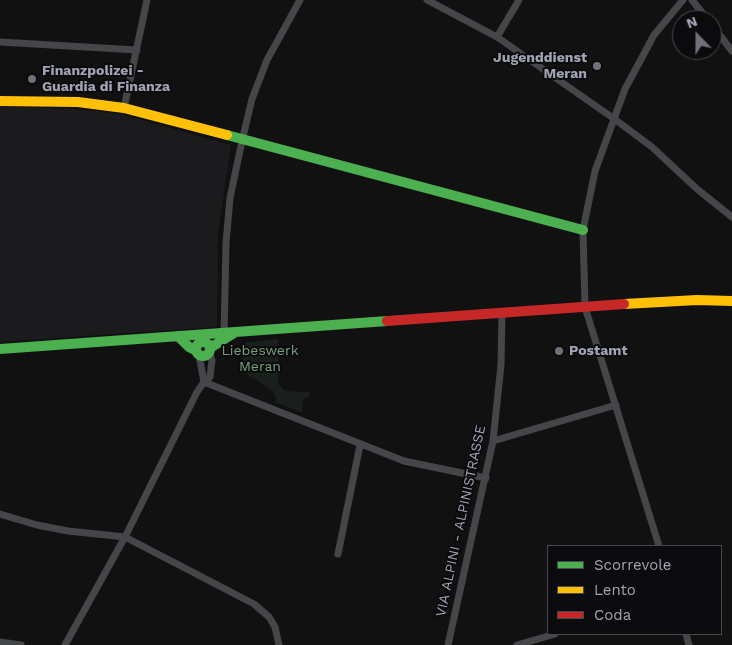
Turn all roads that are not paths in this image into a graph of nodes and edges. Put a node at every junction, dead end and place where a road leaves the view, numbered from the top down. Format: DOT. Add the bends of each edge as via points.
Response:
graph roads {
  1 [pos="147,0"];
  2 [pos="300,0"];
  3 [pos="427,0"];
  4 [pos="519,0"];
  5 [pos="682,0"];
  6 [pos="692,0"];
  7 [pos="700,10"];
  8 [pos="497,37"];
  9 [pos="722,38"];
  10 [pos="0,42"];
  11 [pos="136,50"];
  12 [pos="732,51"];
  13 [pos="0,101"];
  14 [pos="124,108"];
  15 [pos="613,118"];
  16 [pos="242,141"];
  17 [pos="732,217"];
  18 [pos="583,230"];
  19 [pos="732,301"];
  20 [pos="585,307"];
  21 [pos="502,312"];
  22 [pos="224,333"];
  23 [pos="178,336"];
  24 [pos="204,343"];
  25 [pos="0,349"];
  26 [pos="204,382"];
  27 [pos="616,405"];
  28 [pos="493,441"];
  29 [pos="360,445"];
  30 [pos="486,478"];
  31 [pos="0,514"];
  32 [pos="125,537"];
  33 [pos="659,545"];
  34 [pos="338,554"];
  35 [pos="552,635"];
  36 [pos="0,642"];
  37 [pos="530,643"];
  38 [pos="19,645"];
  39 [pos="65,645"];
  40 [pos="278,645"];
  41 [pos="448,645"];
  42 [pos="517,645"];
  1 -- 11 [label="street"];
  2 -- 16 [label="street" via="266,60"];
  3 -- 8 [label="street"];
  4 -- 8 [label="street"];
  5 -- 15 [label="street" via="654,35 624,89"];
  6 -- 7 [label="street"];
  8 -- 15 [label="street"];
  9 -- 12 [label="street"];
  10 -- 11 [label="street"];
  11 -- 14 [label="street"];
  13 -- 14 [label="main road" via="78,102"];
  14 -- 16 [label="main road"];
  15 -- 17 [label="street" via="652,147 696,190"];
  15 -- 18 [label="street" via="594,171"];
  16 -- 18 [label="main road"];
  16 -- 22 [label="street" via="229,207"];
  18 -- 20 [label="street"];
  19 -- 20 [label="main road" via="682,300"];
  20 -- 21 [label="main road"];
  20 -- 27 [label="street"];
  21 -- 22 [label="main road"];
  21 -- 28 [label="street, VIA ALPINI - ALPINISTRASSE" via="501,365"];
  22 -- 24 [label="main road"];
  22 -- 24 [label="street" via="222,329"];
  23 -- 24 [label="main road"];
  23 -- 24 [label="main road" via="189,348"];
  23 -- 25 [label="main road"];
  24 -- 26 [label="street"];
  24 -- 26 [label="street" via="212,360 210,376"];
  26 -- 29 [label="street"];
  26 -- 32 [label="street" via="196,392"];
  27 -- 28 [label="street"];
  27 -- 33 [label="street"];
  28 -- 30 [label="street, VIA ALPINI - ALPINISTRASSE"];
  29 -- 30 [label="street" via="404,461"];
  29 -- 34 [label="street"];
  30 -- 41 [label="street, VIA ALPINI - ALPINISTRASSE"];
  31 -- 32 [label="street" via="68,531"];
  32 -- 39 [label="street"];
  32 -- 40 [label="street" via="254,604 275,627"];
  35 -- 37 [label="street"];
  36 -- 38 [label="street"];
  37 -- 42 [label="street"];
}
